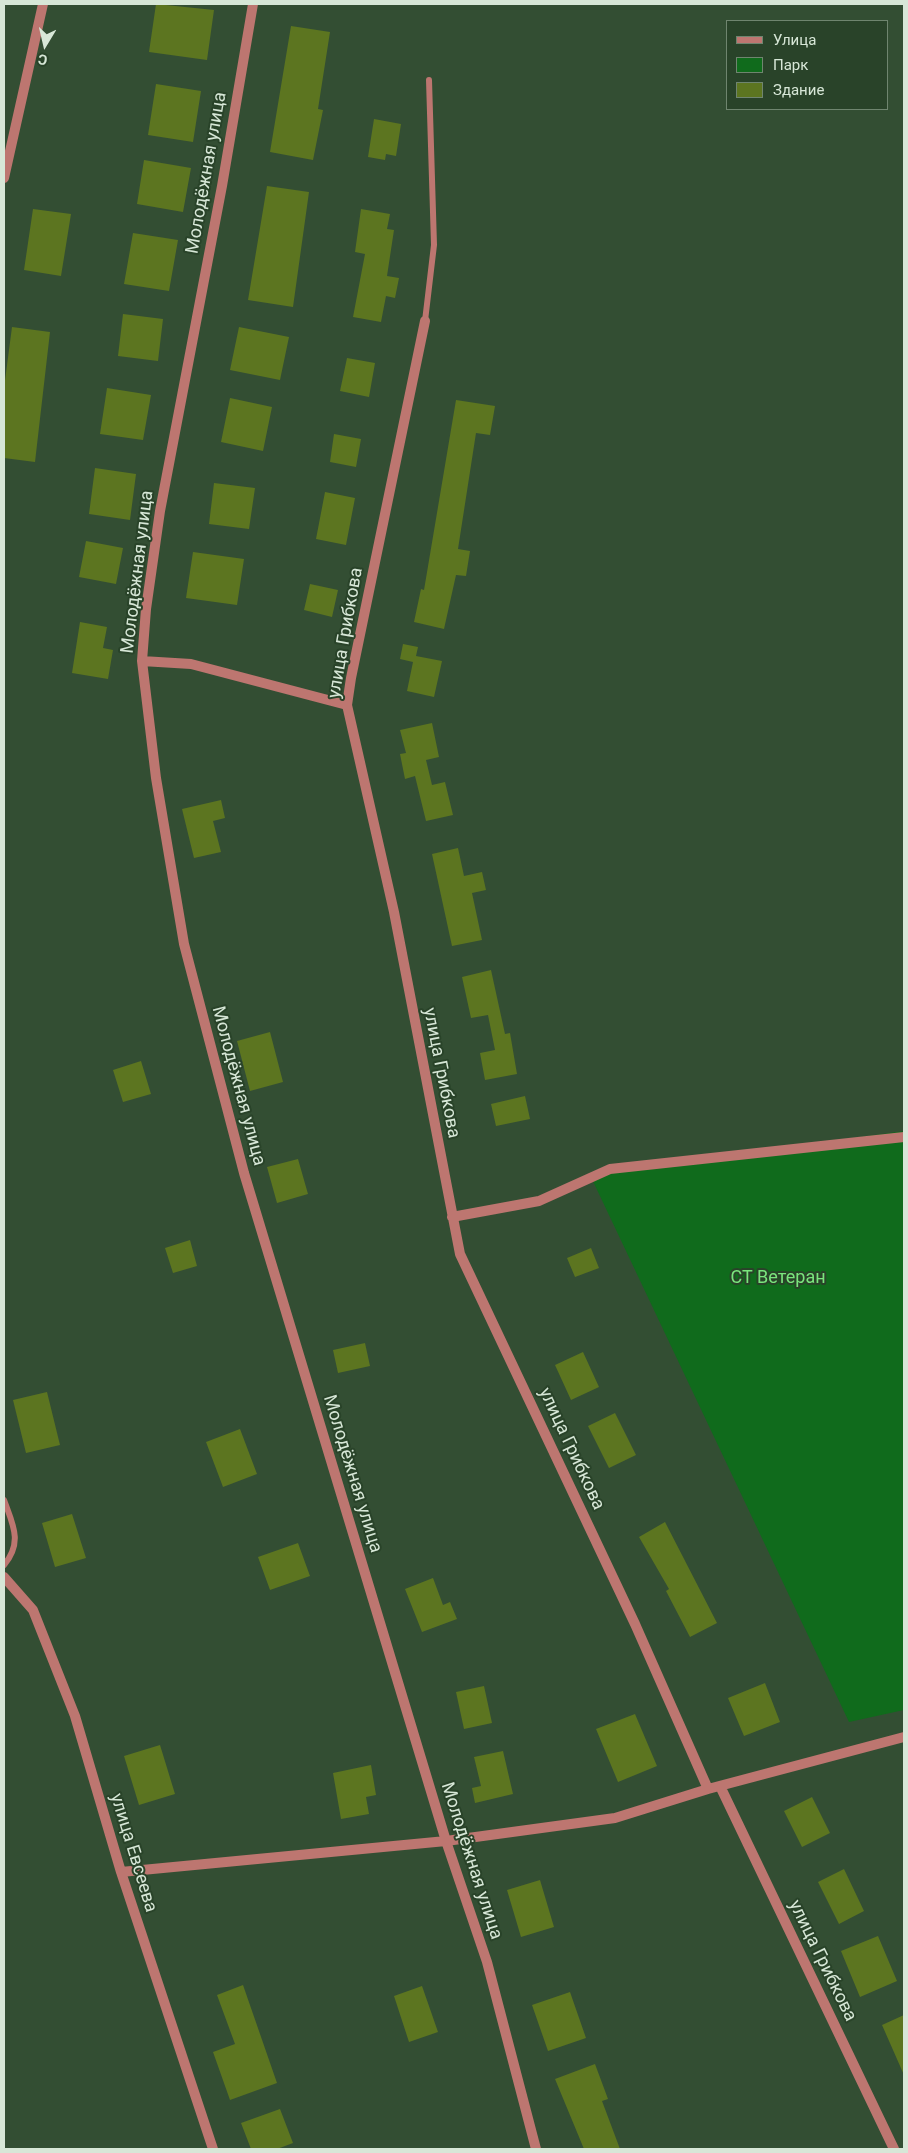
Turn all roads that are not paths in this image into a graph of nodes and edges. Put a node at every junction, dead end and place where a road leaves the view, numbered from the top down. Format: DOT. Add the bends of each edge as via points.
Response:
graph roads {
  1 [pos="44,4"];
  2 [pos="253,4"];
  3 [pos="429,80"];
  4 [pos="4,178"];
  5 [pos="425,321"];
  6 [pos="142,661"];
  7 [pos="348,705"];
  8 [pos="904,1137"];
  9 [pos="452,1217"];
  10 [pos="4,1500"];
  11 [pos="4,1565"];
  12 [pos="4,1577"];
  13 [pos="904,1737"];
  14 [pos="720,1786"];
  15 [pos="708,1789"];
  16 [pos="446,1841"];
  17 [pos="121,1872"];
  18 [pos="212,2149"];
  19 [pos="536,2149"];
  20 [pos="894,2149"];
  1 -- 4 [label="street"];
  2 -- 6 [label="street, Молодёжная улица" via="160,511"];
  3 -- 5 [label="lane" via="434,245"];
  5 -- 7 [label="street, улица Грибкова"];
  6 -- 7 [label="street" via="191,664"];
  6 -- 16 [label="street, Молодёжная улица" via="156,778 184,944 244,1173"];
  7 -- 9 [label="street, улица Грибкова" via="394,912"];
  8 -- 9 [label="street" via="610,1169 539,1201"];
  9 -- 15 [label="street, улица Грибкова" via="460,1254 476,1290 636,1624"];
  10 -- 11 [label="lane" via="14,1526 15,1542"];
  12 -- 17 [label="street, улица Евсеева" via="33,1610 74,1716"];
  13 -- 14 [label="street"];
  14 -- 15 [label="street"];
  14 -- 20 [label="street, улица Грибкова"];
  15 -- 16 [label="street" via="615,1818"];
  16 -- 17 [label="street"];
  16 -- 19 [label="street, Молодёжная улица" via="486,1962"];
  17 -- 18 [label="street, улица Евсеева"];
}
